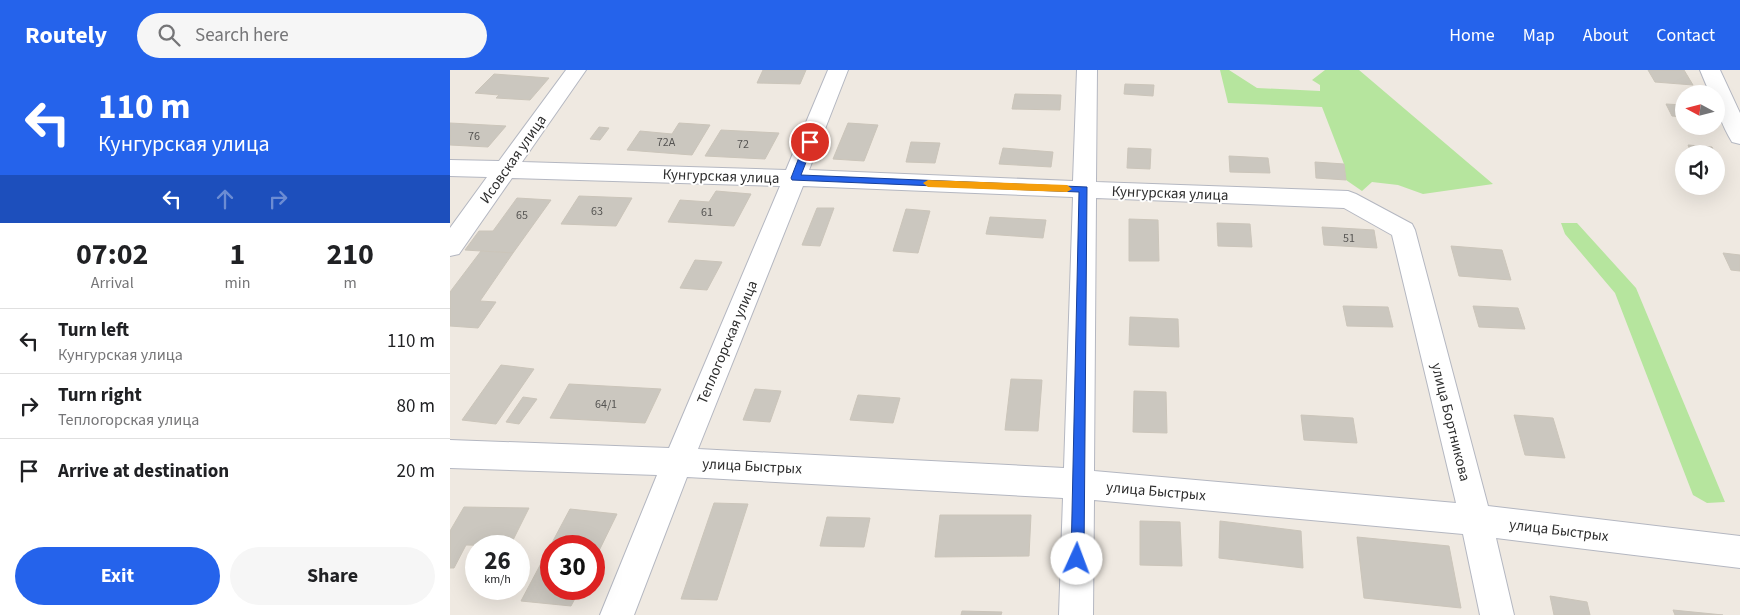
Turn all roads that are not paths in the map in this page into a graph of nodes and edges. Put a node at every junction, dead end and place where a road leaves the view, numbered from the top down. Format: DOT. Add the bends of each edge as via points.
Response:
graph roads {
  1 [pos="576,70"];
  2 [pos="838,70"];
  3 [pos="1087,70"];
  4 [pos="1710,70"];
  5 [pos="1740,137"];
  6 [pos="450,168"];
  7 [pos="506,170"];
  8 [pos="795,178"];
  9 [pos="1084,189"];
  10 [pos="1404,230"];
  11 [pos="450,247"];
  12 [pos="450,454"];
  13 [pos="677,462"];
  14 [pos="1080,484"];
  15 [pos="1476,520"];
  16 [pos="1740,552"];
  17 [pos="617,615"];
  18 [pos="1076,615"];
  19 [pos="1497,615"];
  1 -- 7 [label="street, Исовская улица"];
  2 -- 8 [label="street, Теплогорская улица"];
  3 -- 9 [label="street"];
  4 -- 5 [label="street"];
  6 -- 7 [label="street, Кунгурская улица"];
  7 -- 8 [label="street, Кунгурская улица"];
  7 -- 11 [label="street, Исовская улица"];
  8 -- 9 [label="street, Кунгурская улица"];
  8 -- 13 [label="street, Теплогорская улица"];
  9 -- 10 [label="street, Кунгурская улица" via="1348,200"];
  9 -- 14 [label="street"];
  10 -- 15 [label="street, улица Бортникова"];
  12 -- 13 [label="street, улица Быстрых"];
  13 -- 14 [label="street, улица Быстрых"];
  13 -- 17 [label="street, Теплогорская улица"];
  14 -- 15 [label="street, улица Быстрых"];
  14 -- 18 [label="street"];
  15 -- 16 [label="street, улица Быстрых"];
  15 -- 19 [label="street, улица Бортникова"];
}
